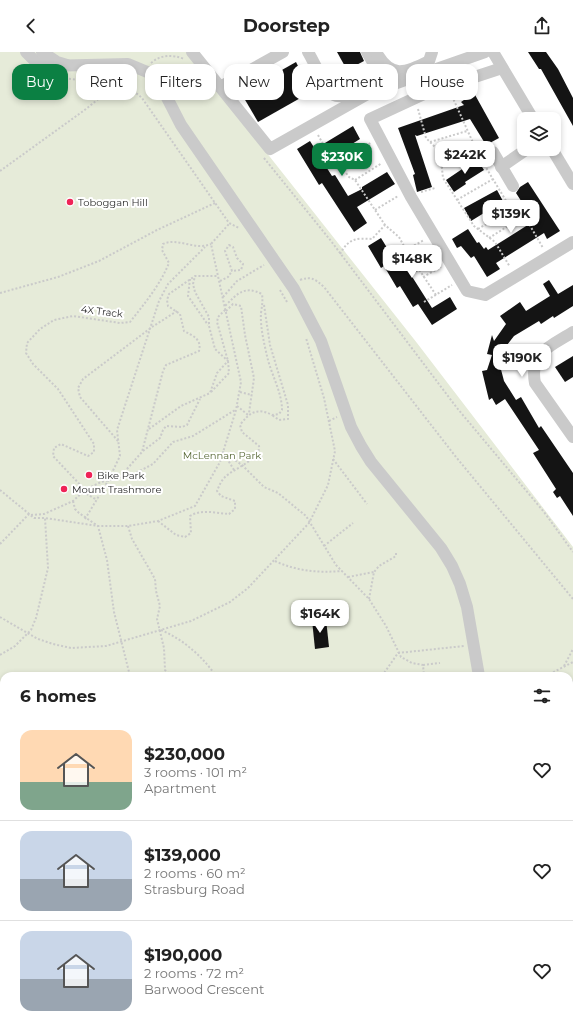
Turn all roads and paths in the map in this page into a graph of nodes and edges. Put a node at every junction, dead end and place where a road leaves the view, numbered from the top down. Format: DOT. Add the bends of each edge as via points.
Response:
graph roads {
  1 [pos="26,52"];
  2 [pos="42,52"];
  3 [pos="308,52"];
  4 [pos="367,52"];
  5 [pos="376,52"];
  6 [pos="385,52"];
  7 [pos="432,52"];
  8 [pos="485,52"];
  9 [pos="493,52"];
  10 [pos="276,54"];
  11 [pos="195,55"];
  12 [pos="456,57"];
  13 [pos="382,64"];
  14 [pos="389,64"];
  15 [pos="72,66"];
  16 [pos="502,68"];
  17 [pos="143,69"];
  18 [pos="398,72"];
  19 [pos="478,76"];
  20 [pos="220,87"];
  21 [pos="137,92"];
  22 [pos="97,100"];
  23 [pos="411,100"];
  24 [pos="416,100"];
  25 [pos="454,100"];
  26 [pos="529,112"];
  27 [pos="467,130"];
  28 [pos="318,135"];
  29 [pos="380,138"];
  30 [pos="430,142"];
  31 [pos="475,147"];
  32 [pos="493,152"];
  33 [pos="261,154"];
  34 [pos="519,156"];
  35 [pos="556,156"];
  36 [pos="390,158"];
  37 [pos="338,163"];
  38 [pos="441,168"];
  39 [pos="503,170"];
  40 [pos="0,171"];
  41 [pos="493,179"];
  42 [pos="355,180"];
  43 [pos="573,184"];
  44 [pos="512,186"];
  45 [pos="435,188"];
  46 [pos="411,196"];
  47 [pos="457,200"];
  48 [pos="215,203"];
  49 [pos="511,209"];
  50 [pos="375,210"];
  51 [pos="521,218"];
  52 [pos="229,223"];
  53 [pos="385,225"];
  54 [pos="239,228"];
  55 [pos="478,229"];
  56 [pos="433,234"];
  57 [pos="489,238"];
  58 [pos="573,242"];
  59 [pos="211,244"];
  60 [pos="205,247"];
  61 [pos="406,250"];
  62 [pos="340,254"];
  63 [pos="548,257"];
  64 [pos="260,259"];
  65 [pos="450,262"];
  66 [pos="264,265"];
  67 [pos="232,271"];
  68 [pos="268,271"];
  69 [pos="195,276"];
  70 [pos="218,276"];
  71 [pos="516,276"];
  72 [pos="423,277"];
  73 [pos="190,278"];
  74 [pos="461,280"];
  75 [pos="220,282"];
  76 [pos="292,285"];
  77 [pos="279,288"];
  78 [pos="0,293"];
  79 [pos="436,295"];
  80 [pos="223,297"];
  81 [pos="424,302"];
  82 [pos="264,303"];
  83 [pos="290,306"];
  84 [pos="226,308"];
  85 [pos="177,311"];
  86 [pos="209,326"];
  87 [pos="152,327"];
  88 [pos="573,332"];
  89 [pos="305,336"];
  90 [pos="228,361"];
  91 [pos="240,392"];
  92 [pos="210,393"];
  93 [pos="253,395"];
  94 [pos="200,398"];
  95 [pos="237,408"];
  96 [pos="248,414"];
  97 [pos="272,416"];
  98 [pos="148,430"];
  99 [pos="573,436"];
  100 [pos="118,442"];
  101 [pos="142,452"];
  102 [pos="223,452"];
  103 [pos="333,459"];
  104 [pos="242,465"];
  105 [pos="234,470"];
  106 [pos="119,478"];
  107 [pos="108,481"];
  108 [pos="0,491"];
  109 [pos="84,491"];
  110 [pos="97,500"];
  111 [pos="73,501"];
  112 [pos="367,504"];
  113 [pos="30,515"];
  114 [pos="45,518"];
  115 [pos="85,519"];
  116 [pos="158,521"];
  117 [pos="309,523"];
  118 [pos="353,523"];
  119 [pos="98,526"];
  120 [pos="128,526"];
  121 [pos="0,544"];
  122 [pos="324,546"];
  123 [pos="396,552"];
  124 [pos="573,552"];
  125 [pos="274,560"];
  126 [pos="342,571"];
  127 [pos="374,572"];
  128 [pos="348,577"];
  129 [pos="369,599"];
  130 [pos="573,599"];
  131 [pos="0,617"];
  132 [pos="160,630"];
  133 [pos="28,633"];
  134 [pos="121,642"];
  135 [pos="475,645"];
  136 [pos="573,650"];
  137 [pos="398,653"];
  138 [pos="0,655"];
  139 [pos="573,662"];
  140 [pos="440,663"];
  141 [pos="423,665"];
  142 [pos="564,666"];
  143 [pos="129,672"];
  144 [pos="167,672"];
  145 [pos="213,672"];
  146 [pos="385,672"];
  147 [pos="424,672"];
  148 [pos="478,672"];
  149 [pos="553,672"];
  1 -- 15 [label="street" via="40,65"];
  2 -- 15 [label="street" via="57,62"];
  3 -- 4 [label="street" via="331,92 340,97 345,97 375,78 375,67"];
  5 -- 13 [label="street"];
  6 -- 14 [label="street"];
  7 -- 18 [label="street" via="429,61 404,72"];
  8 -- 12 [label="street"];
  9 -- 16 [label="street"];
  10 -- 20 [label="street"];
  11 -- 17 [label="path" via="158,57"];
  11 -- 20 [label="street"];
  12 -- 20 [label="street" via="371,92 270,149"];
  15 -- 17 [label="street" via="121,64"];
  16 -- 19 [label="street"];
  16 -- 26 [label="street"];
  17 -- 76 [label="street" via="159,82 181,125"];
  21 -- 48 [label="path" via="148,104"];
  22 -- 40 [label="path"];
  23 -- 29 [label="street" via="370,119"];
  24 -- 30 [label="path" via="426,138"];
  25 -- 27 [label="path"];
  27 -- 30 [label="path"];
  27 -- 31 [label="path"];
  28 -- 37 [label="path" via="331,158"];
  29 -- 36 [label="street"];
  29 -- 37 [label="path"];
  30 -- 38 [label="path" via="436,148"];
  31 -- 38 [label="path"];
  31 -- 41 [label="path"];
  32 -- 39 [label="street"];
  33 -- 62 [label="path"];
  34 -- 39 [label="street"];
  35 -- 43 [label="street"];
  36 -- 42 [label="path"];
  36 -- 46 [label="street"];
  37 -- 42 [label="path" via="349,177"];
  38 -- 47 [label="path" via="443,178"];
  39 -- 41 [label="path"];
  39 -- 44 [label="street"];
  41 -- 47 [label="path"];
  41 -- 49 [label="path"];
  42 -- 50 [label="path"];
  45 -- 46 [label="path"];
  46 -- 50 [label="path" via="402,194"];
  46 -- 56 [label="street"];
  47 -- 55 [label="path"];
  48 -- 52 [label="path"];
  48 -- 78 [label="path" via="157,230 100,261 58,277"];
  49 -- 51 [label="path"];
  49 -- 55 [label="path"];
  50 -- 53 [label="path"];
  51 -- 57 [label="path"];
  51 -- 63 [label="path" via="528,222"];
  52 -- 54 [label="path"];
  52 -- 59 [label="path"];
  53 -- 61 [label="path" via="399,237"];
  53 -- 62 [label="path" via="372,239 356,238 345,246"];
  55 -- 57 [label="path"];
  56 -- 61 [label="path"];
  56 -- 65 [label="street"];
  57 -- 71 [label="path" via="495,242"];
  58 -- 63 [label="street"];
  59 -- 60 [label="path"];
  59 -- 70 [label="path"];
  60 -- 87 [label="path" via="168,284 159,301"];
  60 -- 109 [label="path, 4X Track" via="169,241 163,244 162,250 169,263 159,284 130,322 120,323 73,316 54,320 40,329 27,343 26,353 33,364 58,390 94,444 94,452 88,456 61,444 54,448 53,456"];
  61 -- 72 [label="path"];
  62 -- 124 [label="path" via="457,408 544,512"];
  63 -- 71 [label="street"];
  64 -- 66 [label="path"];
  65 -- 72 [label="path"];
  65 -- 74 [label="street"];
  66 -- 68 [label="path"];
  66 -- 80 [label="path" via="237,281"];
  67 -- 67 [label="path" via="225,251 229,245 244,264 241,270"];
  67 -- 75 [label="path"];
  69 -- 70 [label="path"];
  69 -- 73 [label="path"];
  69 -- 86 [label="path" via="193,284 209,317"];
  70 -- 75 [label="path"];
  71 -- 74 [label="street" via="485,295 468,291"];
  72 -- 79 [label="path"];
  73 -- 85 [label="path" via="169,294 166,300 168,306"];
  73 -- 86 [label="path" via="188,296"];
  74 -- 79 [label="path"];
  75 -- 80 [label="path"];
  76 -- 130 [label="path" via="309,277 324,287 456,457"];
  76 -- 135 [label="street" via="321,341 351,427 361,446 452,566 460,584"];
  77 -- 83 [label="path"];
  79 -- 81 [label="path"];
  80 -- 84 [label="path"];
  82 -- 84 [label="path" via="262,294 247,291 236,294"];
  82 -- 97 [label="path" via="261,312 262,329 282,406 278,414"];
  82 -- 97 [label="path" via="270,345 288,405 288,419 279,420"];
  84 -- 90 [label="path" via="217,322"];
  84 -- 91 [label="path" via="241,382"];
  84 -- 93 [label="path" via="233,304 241,306 254,378"];
  85 -- 87 [label="path"];
  85 -- 98 [label="path" via="184,331 200,343 199,351 166,364"];
  86 -- 90 [label="path" via="215,348"];
  87 -- 100 [label="path" via="117,430"];
  87 -- 100 [label="path" via="83,379 78,388 80,397"];
  88 -- 99 [label="street" via="544,350 534,364 533,372 535,383"];
  89 -- 103 [label="path" via="324,398 335,451"];
  90 -- 92 [label="path" via="218,373"];
  90 -- 92 [label="path" via="228,373 224,381"];
  91 -- 93 [label="path"];
  91 -- 95 [label="path"];
  92 -- 94 [label="path"];
  93 -- 96 [label="path"];
  94 -- 98 [label="path" via="181,406"];
  94 -- 101 [label="path" via="187,425 166,426 160,438"];
  95 -- 96 [label="path"];
  95 -- 102 [label="path"];
  95 -- 106 [label="path" via="193,436 173,442 153,464 132,476"];
  96 -- 97 [label="path" via="265,411"];
  96 -- 104 [label="path" via="240,425 242,432 259,446 260,450 256,456"];
  98 -- 101 [label="path"];
  100 -- 107 [label="path" via="120,456"];
  101 -- 106 [label="path"];
  102 -- 104 [label="path"];
  102 -- 105 [label="path"];
  102 -- 116 [label="path" via="195,506"];
  103 -- 112 [label="path"];
  103 -- 117 [label="path" via="328,485"];
  104 -- 105 [label="path"];
  104 -- 117 [label="path" via="264,486 290,501 306,516"];
  105 -- 116 [label="path" via="225,477 217,491 221,496 235,501 236,509 229,514 200,512 190,516 191,533 185,537 176,535"];
  106 -- 107 [label="path"];
  107 -- 109 [label="path"];
  107 -- 110 [label="path"];
  108 -- 113 [label="path" via="5,492"];
  109 -- 110 [label="path"];
  109 -- 111 [label="path"];
  110 -- 115 [label="path"];
  111 -- 113 [label="path" via="44,514"];
  111 -- 115 [label="path" via="75,509"];
  113 -- 114 [label="path" via="34,518"];
  113 -- 121 [label="path"];
  114 -- 119 [label="path"];
  114 -- 133 [label="path" via="48,556 46,580 36,618"];
  115 -- 119 [label="path"];
  116 -- 120 [label="path"];
  117 -- 122 [label="path"];
  117 -- 125 [label="path"];
  118 -- 122 [label="path"];
  119 -- 120 [label="path"];
  119 -- 134 [label="path" via="107,560"];
  120 -- 132 [label="path" via="132,539 155,579 160,606 157,619"];
  122 -- 126 [label="path"];
  123 -- 127 [label="path" via="396,556 378,566"];
  125 -- 126 [label="path" via="291,568 310,572"];
  125 -- 132 [label="path" via="248,588 230,602 191,621"];
  126 -- 128 [label="path"];
  127 -- 128 [label="path"];
  127 -- 129 [label="path"];
  128 -- 129 [label="path"];
  129 -- 137 [label="path" via="386,626"];
  131 -- 133 [label="path"];
  132 -- 134 [label="path"];
  132 -- 144 [label="path"];
  132 -- 145 [label="path" via="177,638 206,662"];
  133 -- 134 [label="path" via="52,644 71,648 106,646"];
  133 -- 138 [label="path" via="15,646"];
  134 -- 143 [label="path"];
  135 -- 137 [label="path"];
  135 -- 148 [label="street"];
  136 -- 142 [label="path"];
  137 -- 141 [label="path" via="405,660"];
  137 -- 146 [label="path"];
  139 -- 142 [label="path"];
  140 -- 141 [label="path"];
  141 -- 147 [label="path"];
  142 -- 149 [label="path"];
}
